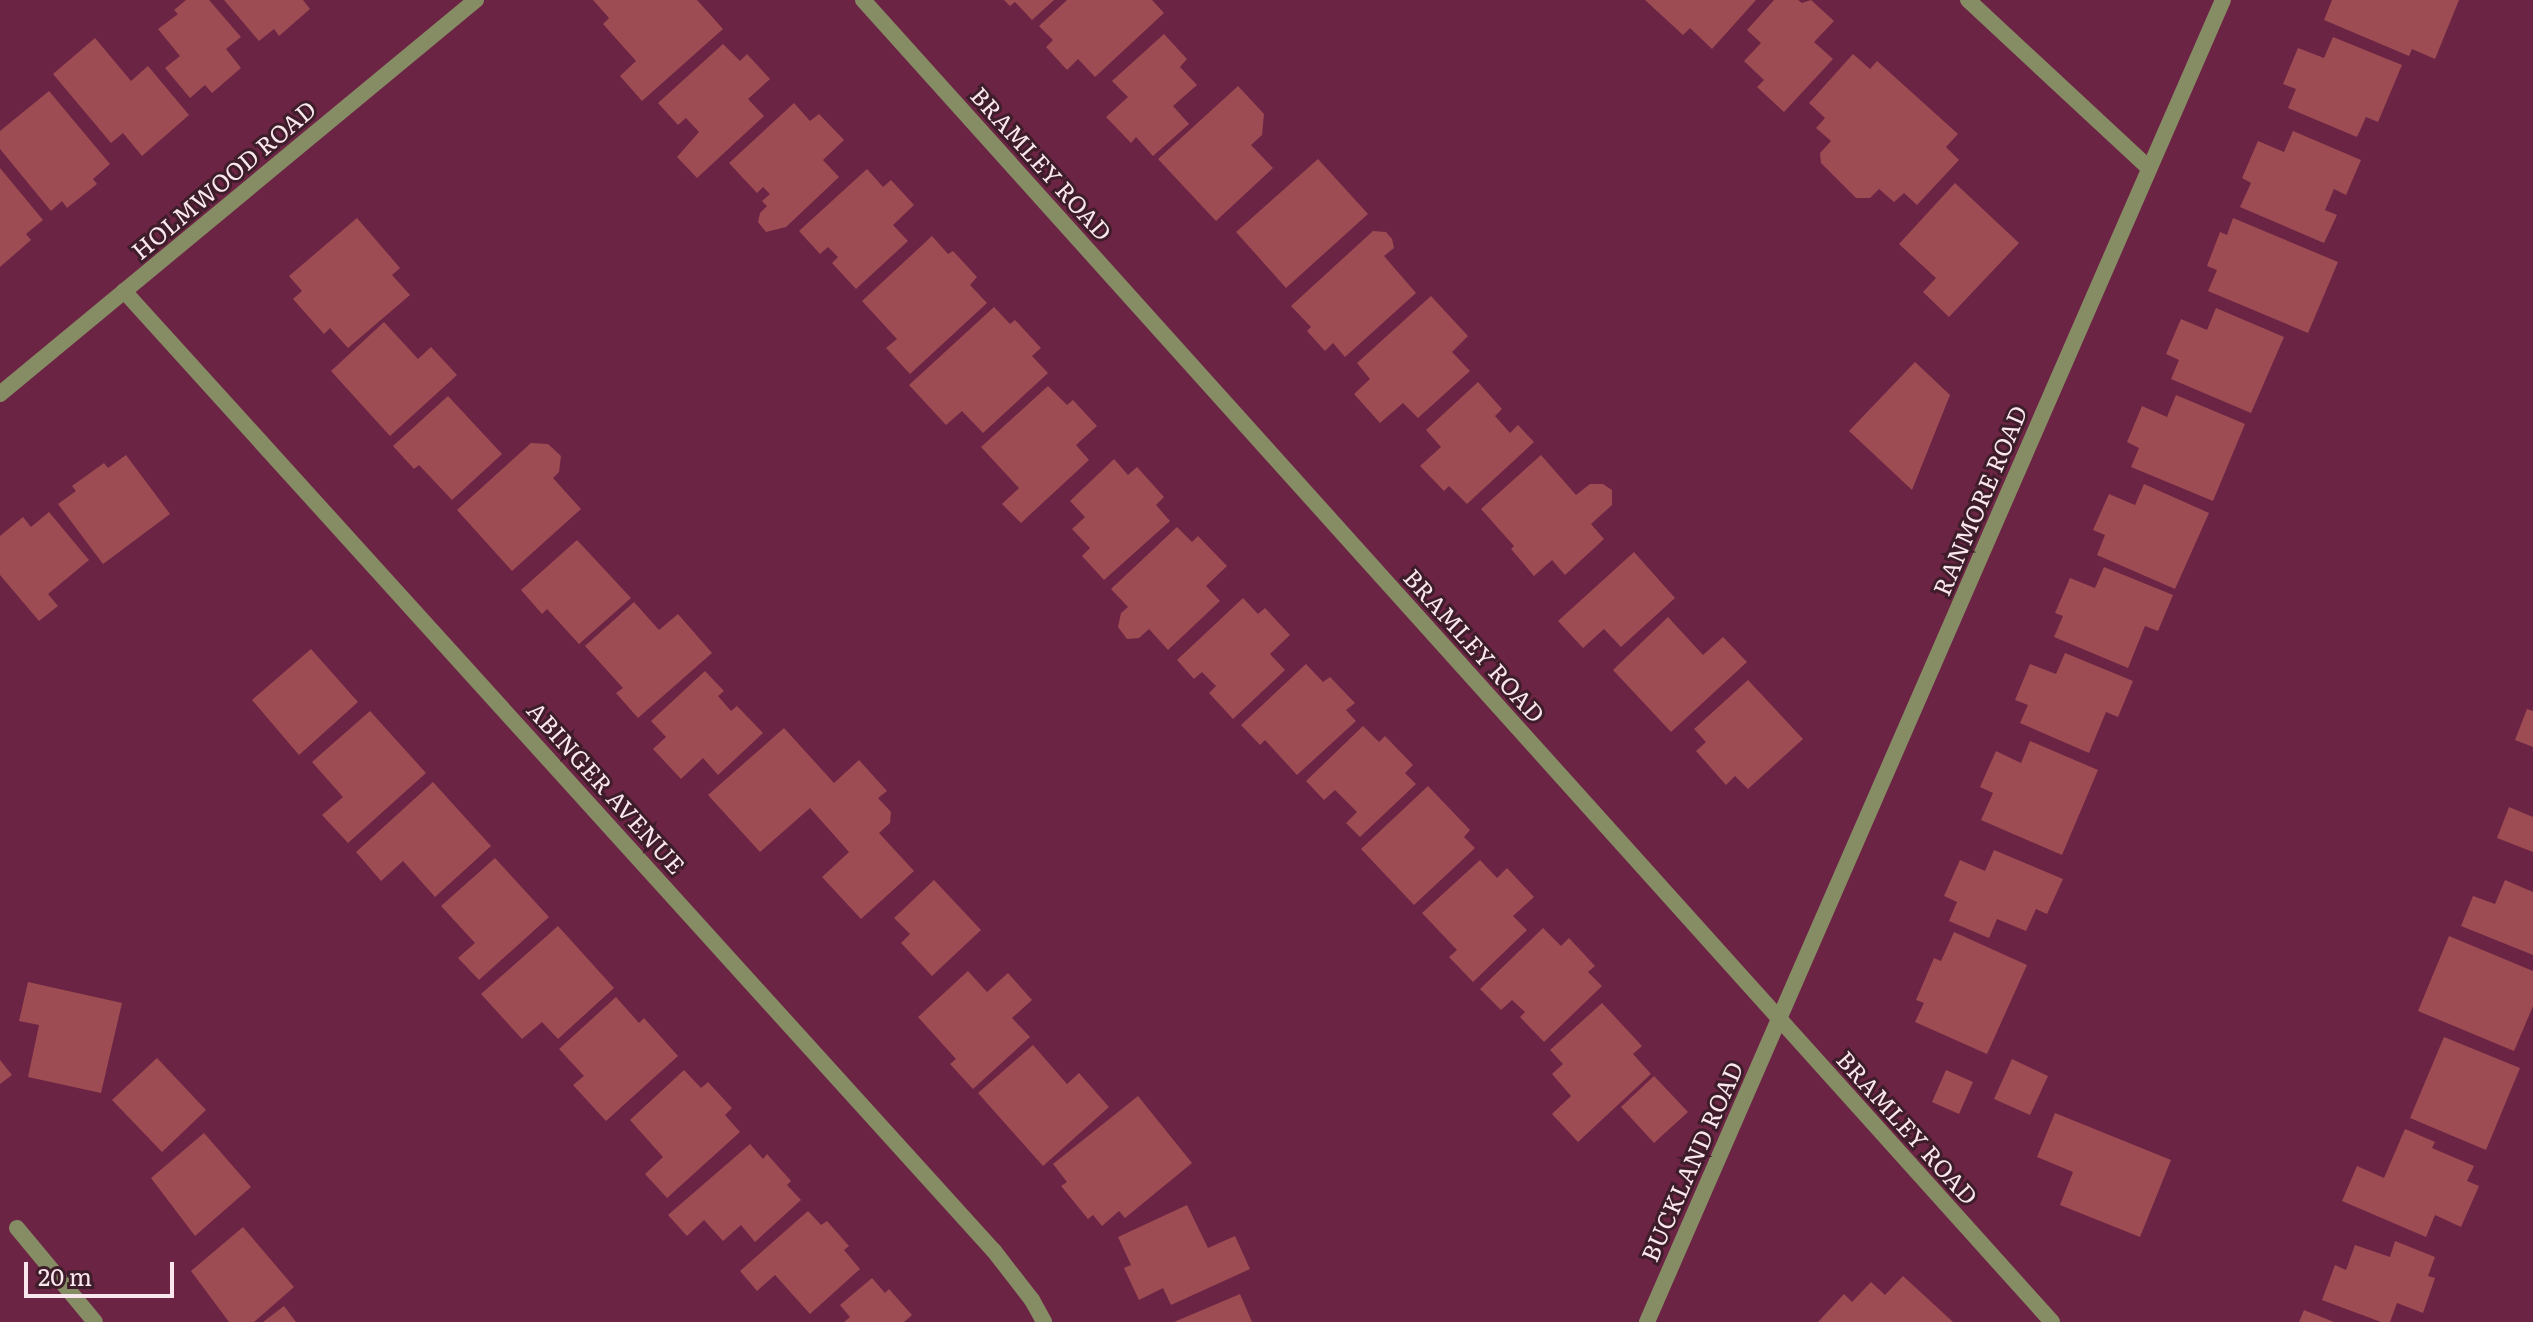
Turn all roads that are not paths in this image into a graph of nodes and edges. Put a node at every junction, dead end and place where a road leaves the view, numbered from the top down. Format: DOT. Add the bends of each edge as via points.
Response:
graph roads {
  1 [pos="476,0"];
  2 [pos="863,0"];
  3 [pos="1968,0"];
  4 [pos="2223,0"];
  5 [pos="2149,168"];
  6 [pos="124,291"];
  7 [pos="0,394"];
  8 [pos="1779,1020"];
  9 [pos="17,1228"];
  10 [pos="95,1322"];
  11 [pos="1044,1322"];
  12 [pos="1647,1322"];
  13 [pos="2052,1322"];
  1 -- 6 [label="street, HOLMWOOD ROAD"];
  2 -- 8 [label="street, BRAMLEY ROAD"];
  3 -- 5 [label="street"];
  4 -- 5 [label="street, RANMORE ROAD"];
  5 -- 8 [label="street, RANMORE ROAD"];
  6 -- 7 [label="street, HOLMWOOD ROAD"];
  6 -- 11 [label="street, ABINGER AVENUE" via="994,1251"];
  8 -- 12 [label="street, BUCKLAND ROAD"];
  8 -- 13 [label="street, BRAMLEY ROAD"];
  9 -- 10 [label="street"];
}
